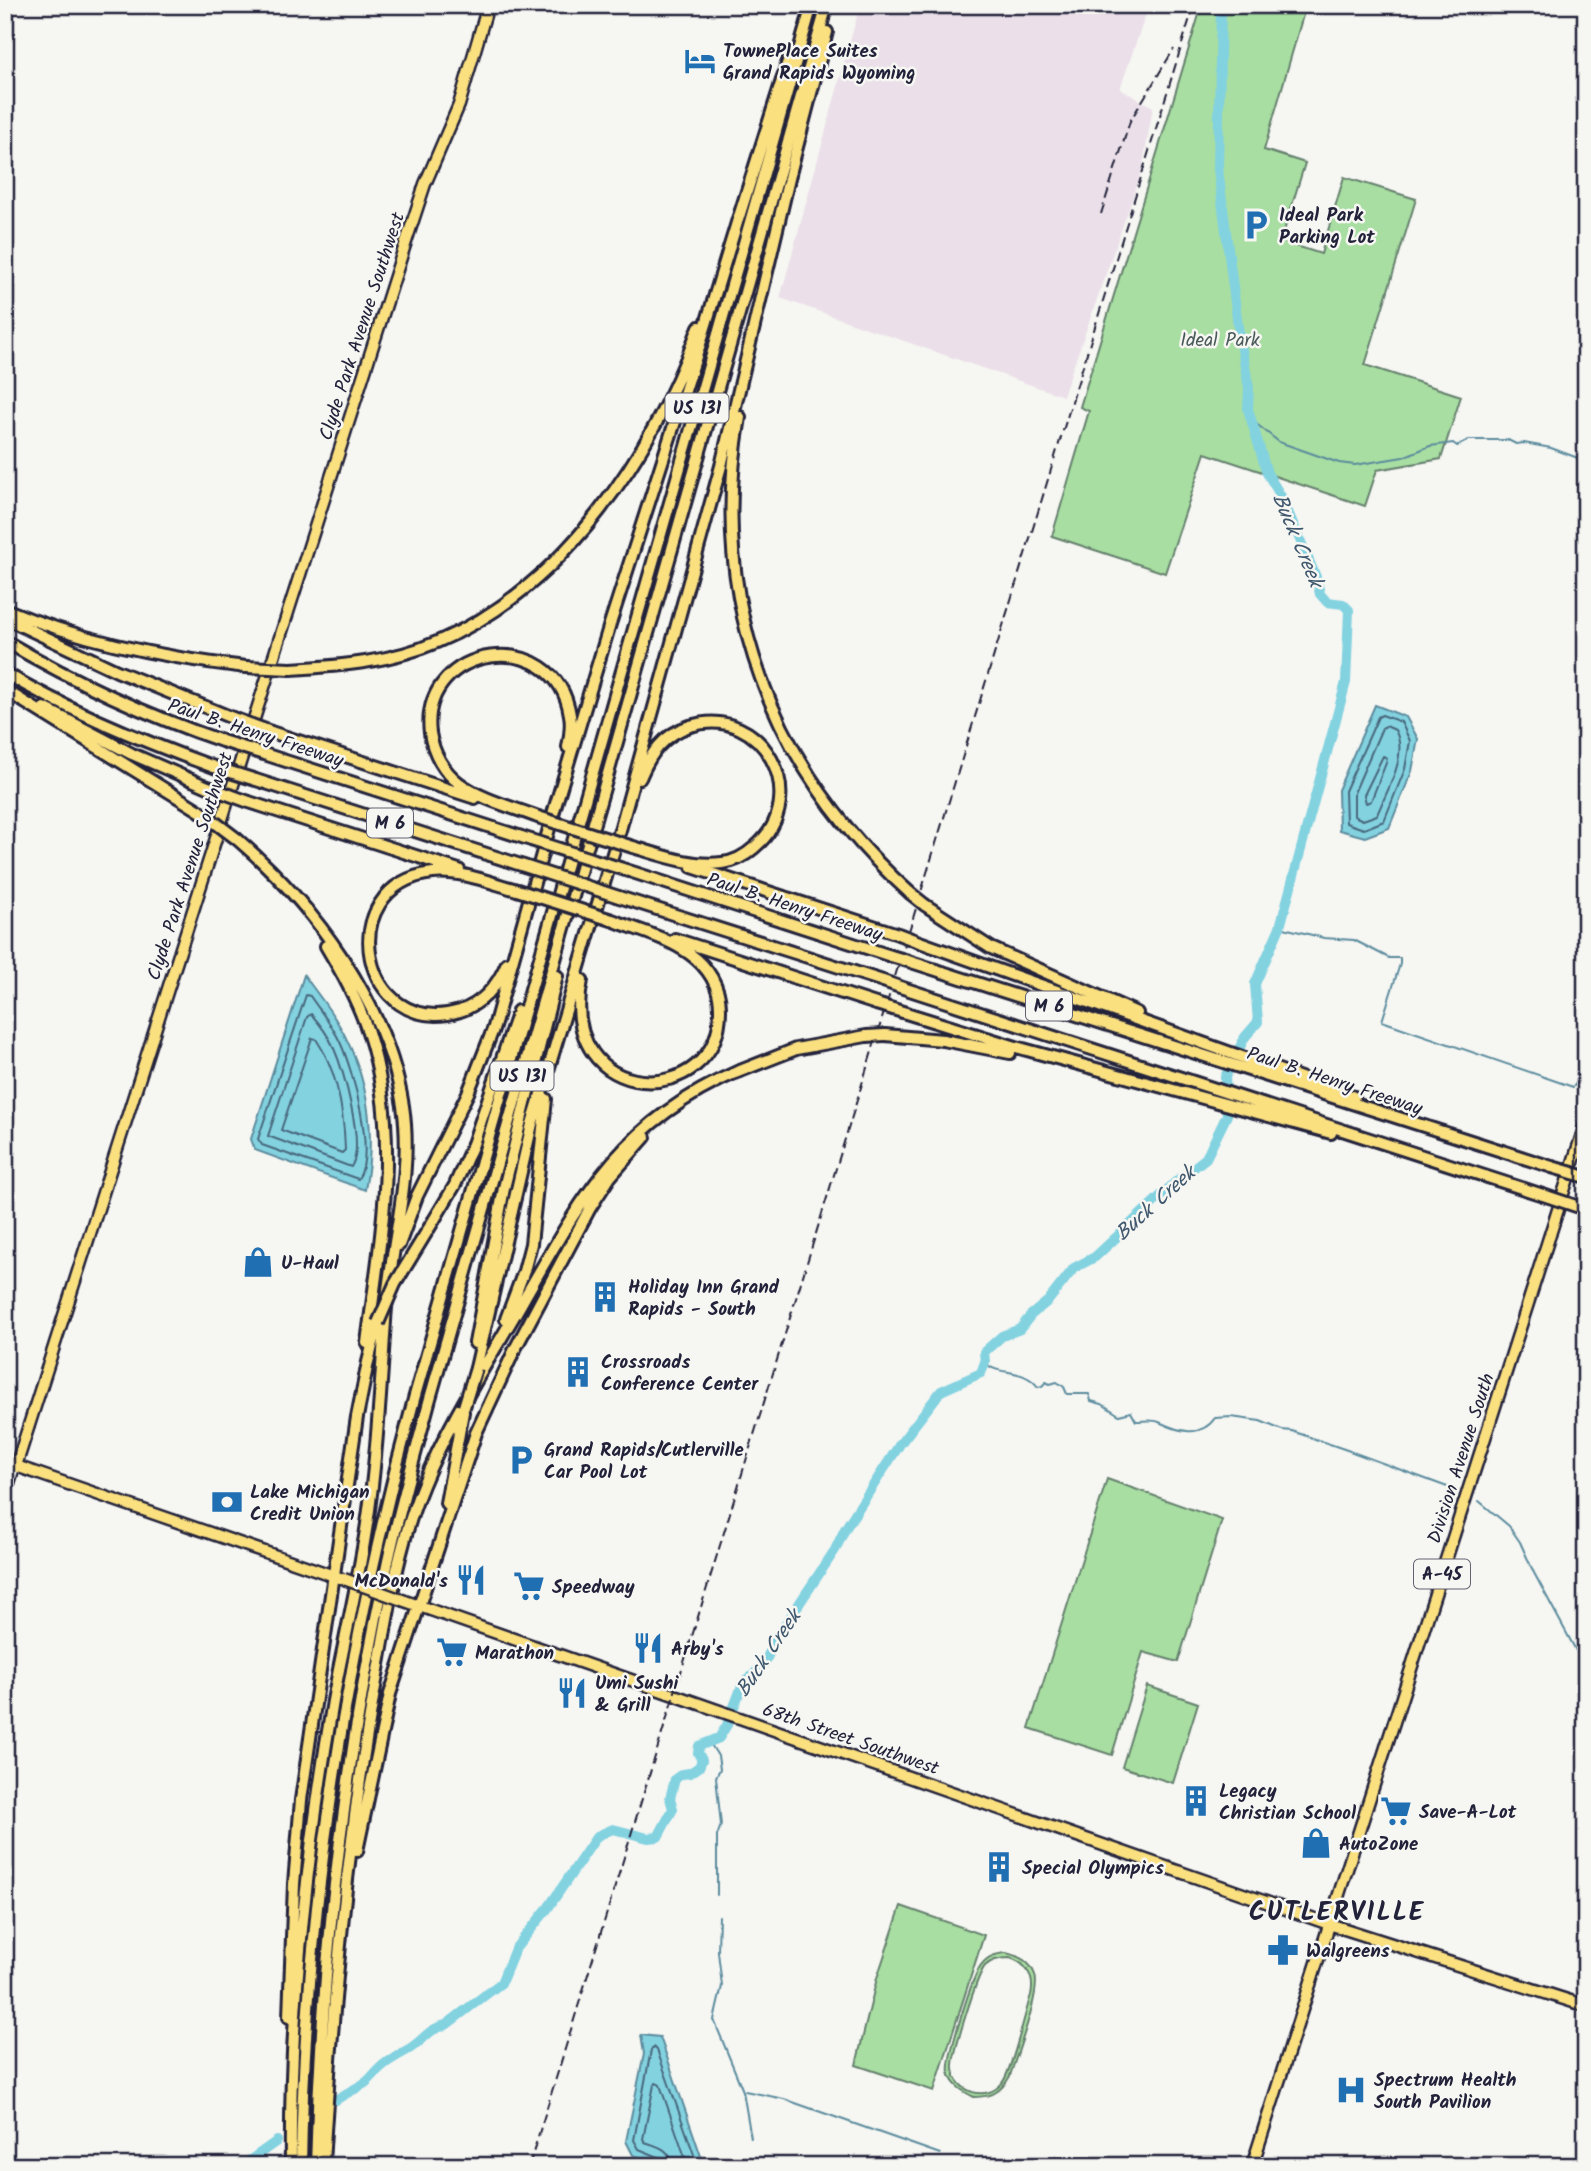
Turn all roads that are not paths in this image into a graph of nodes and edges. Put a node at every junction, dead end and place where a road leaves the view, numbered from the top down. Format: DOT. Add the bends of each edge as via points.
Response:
graph roads {
  1 [pos="488,5"];
  2 [pos="805,5"];
  3 [pos="812,5"];
  4 [pos="827,5"];
  5 [pos="833,5"];
  6 [pos="739,216"];
  7 [pos="758,316"];
  8 [pos="5,610"];
  9 [pos="5,618"];
  10 [pos="5,641"];
  11 [pos="5,673"];
  12 [pos="5,685"];
  13 [pos="5,690"];
  14 [pos="555,807"];
  15 [pos="538,817"];
  16 [pos="620,830"];
  17 [pos="633,847"];
  18 [pos="579,873"];
  19 [pos="517,890"];
  20 [pos="297,899"];
  21 [pos="527,908"];
  22 [pos="552,913"];
  23 [pos="612,920"];
  24 [pos="592,925"];
  25 [pos="1194,1043"];
  26 [pos="556,1046"];
  27 [pos="739,1071"];
  28 [pos="1156,1087"];
  29 [pos="1319,1089"];
  30 [pos="1308,1122"];
  31 [pos="1586,1122"];
  32 [pos="1586,1177"];
  33 [pos="1583,1208"];
  34 [pos="381,1323"];
  35 [pos="463,1408"];
  36 [pos="357,1416"];
  37 [pos="5,1462"];
  38 [pos="16,1466"];
  39 [pos="5,1500"];
  40 [pos="434,1557"];
  41 [pos="339,1578"];
  42 [pos="419,1605"];
  43 [pos="1329,1924"];
  44 [pos="340,1954"];
  45 [pos="1586,2006"];
  46 [pos="291,2162"];
  47 [pos="301,2166"];
  48 [pos="316,2166"];
  49 [pos="323,2166"];
  50 [pos="1252,2166"];
  1 -- 38 [label="main road, Clyde Park Avenue Southwest" via="462,96 400,259"];
  2 -- 6 [label="highway"];
  3 -- 22 [label="highway, US 131"];
  4 -- 18 [label="highway, US 131"];
  5 -- 7 [label="highway"];
  6 -- 8 [label="highway, bridge" via="666,407 612,494 528,583 489,614 435,643 373,661 291,669 246,667 135,649"];
  6 -- 14 [label="highway"];
  7 -- 16 [label="highway"];
  7 -- 25 [label="highway, bridge" via="732,481 734,560 749,641 771,705 812,782 853,836 910,893 965,933"];
  9 -- 15 [label="highway, bridge" via="230,717"];
  10 -- 25 [label="highway, Paul B. Henry Freeway / M 6, bridge" via="108,697 222,741 891,956"];
  11 -- 30 [label="highway, M 6, bridge" via="102,723 214,766"];
  12 -- 19 [label="highway, bridge" via="113,744 208,786"];
  13 -- 20 [label="highway, bridge" via="200,811 268,867"];
  14 -- 15 [label="highway" via="571,727 562,691 538,666 523,658 493,655 466,664 447,679 433,704 430,732 435,753 449,774 466,787"];
  14 -- 21 [label="highway"];
  15 -- 17 [label="highway, bridge"];
  16 -- 17 [label="highway" via="650,758 677,732 696,724 724,724 751,736 769,754 780,780 781,803 772,828 750,852 737,860 707,864"];
  16 -- 24 [label="highway"];
  17 -- 25 [label="highway, bridge" via="898,934"];
  18 -- 35 [label="highway, bridge" via="504,1188"];
  18 -- 48 [label="highway, US 131" via="429,1402 384,1582 335,1874"];
  19 -- 21 [label="highway" via="448,873 425,875 400,885 382,902 369,933 370,960 380,983 402,1004 425,1013 454,1013 474,1005 499,981"];
  19 -- 23 [label="highway, bridge"];
  20 -- 34 [label="highway" via="325,932 360,990 389,1054 401,1094 405,1172"];
  20 -- 36 [label="highway" via="338,965 361,1014 384,1106 387,1178"];
  21 -- 34 [label="highway" via="484,1055 403,1232"];
  22 -- 34 [label="highway, bridge" via="473,1144 455,1185 401,1272"];
  22 -- 47 [label="highway, US 131" via="402,1445 357,1637 316,1907"];
  23 -- 24 [label="highway" via="685,951 714,982 720,1000 717,1032 706,1054 679,1076 655,1082 631,1079 607,1068 589,1049 580,1028 579,1005"];
  23 -- 28 [label="highway, bridge" via="1004,1044"];
  24 -- 26 [label="highway"];
  25 -- 29 [label="highway, Paul B. Henry Freeway / M 6"];
  25 -- 29 [label="highway" via="1216,1047"];
  26 -- 35 [label="highway, bridge" via="532,1124"];
  26 -- 35 [label="highway" via="543,1113 535,1222 524,1271"];
  27 -- 28 [label="highway, bridge" via="796,1049 885,1035 965,1043"];
  27 -- 35 [label="highway" via="707,1084 668,1109 601,1173"];
  27 -- 40 [label="highway" via="685,1104 643,1139 595,1200 488,1405"];
  28 -- 30 [label="highway"];
  29 -- 32 [label="highway, bridge"];
  30 -- 33 [label="highway, bridge"];
  31 -- 43 [label="main road, Division Avenue South / A-45"];
  34 -- 36 [label="highway"];
  34 -- 46 [label="highway" via="370,1502 331,1713 306,1894 295,2026"];
  35 -- 40 [label="highway"];
  35 -- 44 [label="highway" via="422,1486 400,1563 363,1752"];
  36 -- 41 [label="highway"];
  37 -- 38 [label="street, 68th Street Southwest"];
  38 -- 39 [label="street, Clyde Park Avenue Southwest"];
  38 -- 41 [label="main road, 68th Street Southwest"];
  40 -- 42 [label="highway"];
  41 -- 42 [label="main road, 68th Street Southwest, bridge"];
  41 -- 46 [label="highway" via="306,1762 296,1852 288,2051"];
  42 -- 43 [label="main road, 68th Street Southwest"];
  42 -- 44 [label="highway" via="377,1745"];
  43 -- 45 [label="main road, 68th Street Southwest"];
  43 -- 50 [label="main road, Division Avenue South / A-45"];
  44 -- 49 [label="highway"];
}
